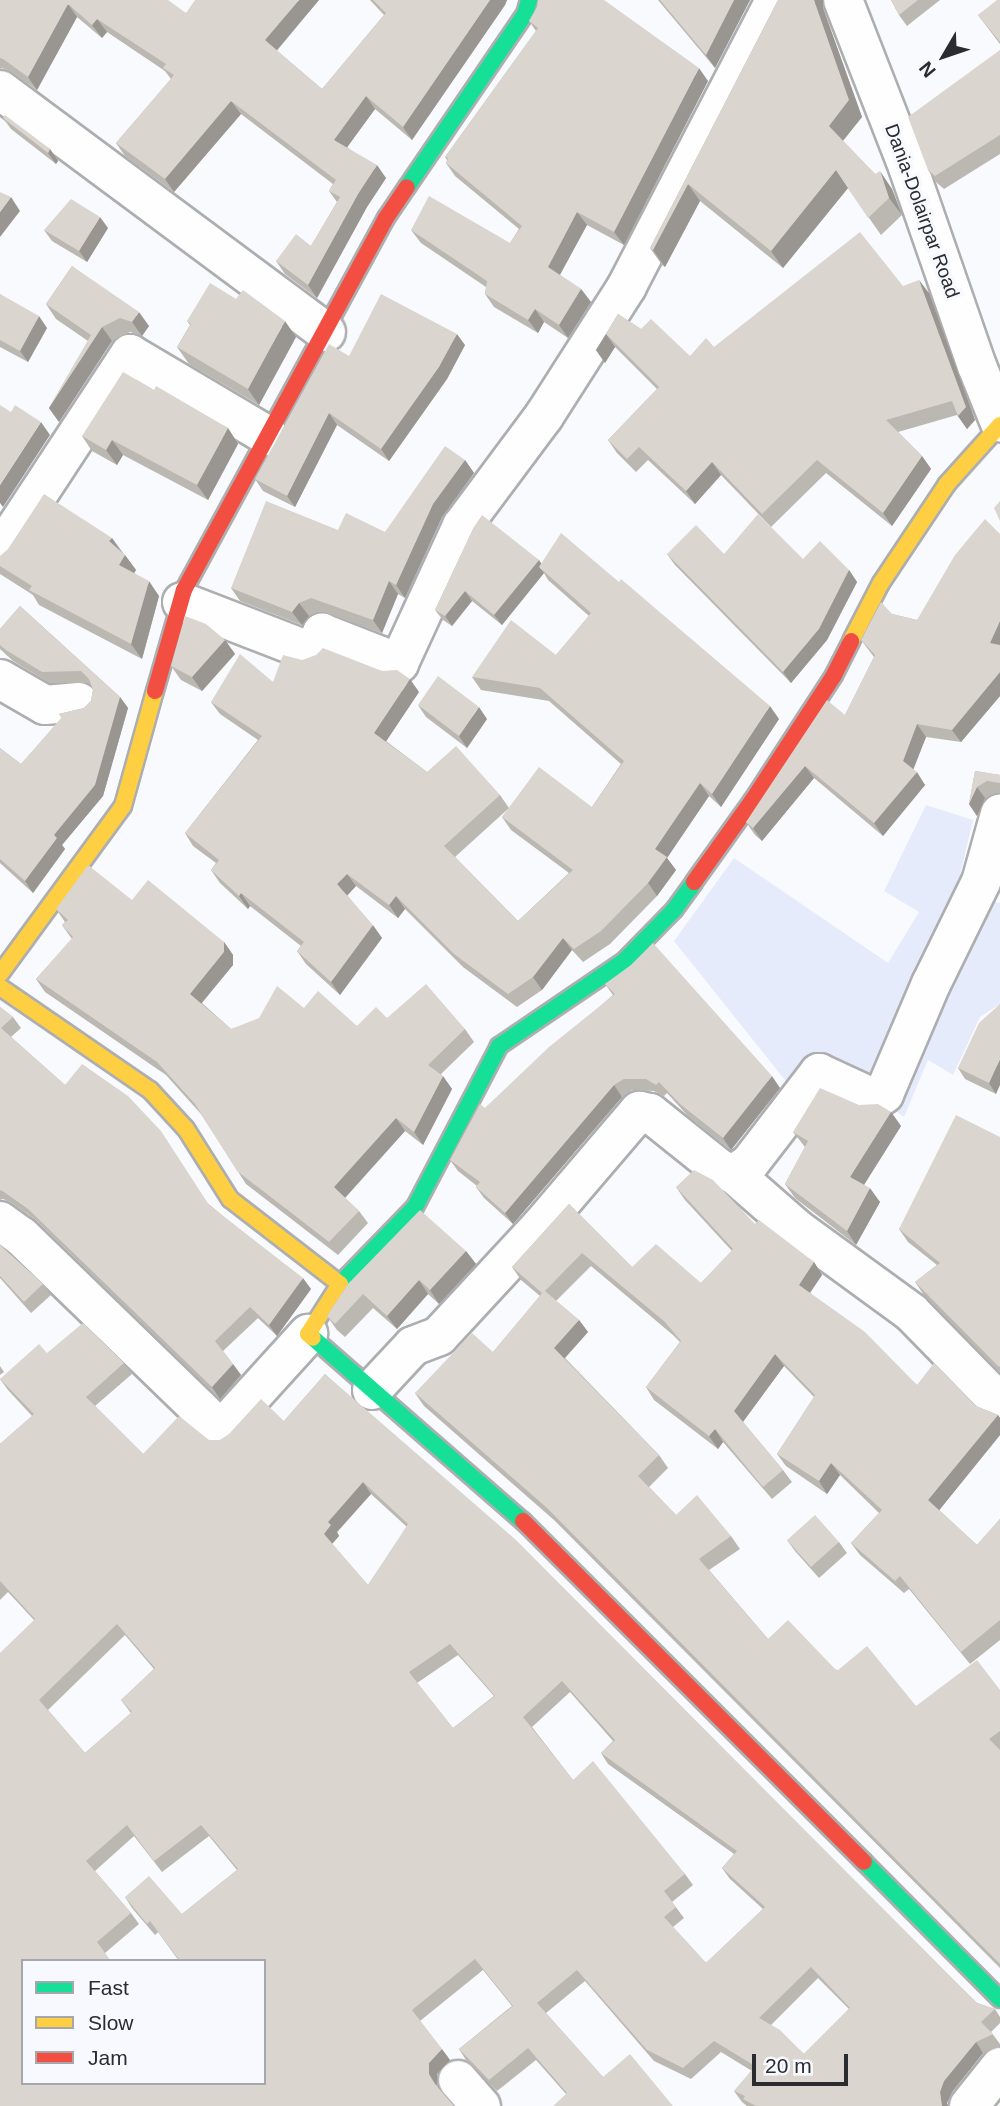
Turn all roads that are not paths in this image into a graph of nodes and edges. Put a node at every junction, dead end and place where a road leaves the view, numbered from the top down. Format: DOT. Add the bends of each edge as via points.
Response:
graph roads {
  1 [pos="528,0"];
  2 [pos="775,0"];
  3 [pos="842,0"];
  4 [pos="0,90"];
  5 [pos="326,332"];
  6 [pos="1000,424"];
  7 [pos="268,436"];
  8 [pos="0,552"];
  9 [pos="182,602"];
  10 [pos="0,679"];
  11 [pos="79,702"];
  12 [pos="1000,814"];
  13 [pos="0,974"];
  14 [pos="0,987"];
  15 [pos="734,1174"];
  16 [pos="0,1221"];
  17 [pos="340,1284"];
  18 [pos="308,1334"];
  19 [pos="372,1390"];
  20 [pos="1000,1403"];
  21 [pos="1000,1999"];
  22 [pos="1000,2067"];
  23 [pos="969,2106"];
  1 -- 5 [label="street" via="526,14 386,218"];
  2 -- 9 [label="street" via="627,286 544,416 462,526 398,663 322,633 309,652"];
  3 -- 6 [label="street, Dania-Dolairpar Road" via="908,167"];
  4 -- 5 [label="street"];
  5 -- 7 [label="street"];
  6 -- 17 [label="street" via="947,484 881,583 834,675 674,910 624,961 499,1046 415,1207"];
  7 -- 8 [label="street" via="130,354"];
  7 -- 9 [label="street" via="184,590"];
  9 -- 13 [label="street" via="123,806"];
  10 -- 11 [label="street" via="45,705"];
  12 -- 15 [label="street" via="981,882 884,1094 877,1099 819,1073 749,1164"];
  14 -- 17 [label="street" via="150,1090 186,1129 230,1199"];
  15 -- 19 [label="street" via="720,1169 650,1113 639,1111 439,1336 413,1346"];
  15 -- 20 [label="street" via="797,1230 912,1313"];
  16 -- 18 [label="street" via="21,1236 220,1430"];
  17 -- 18 [label="street"];
  18 -- 19 [label="street"];
  19 -- 21 [label="street" via="539,1535"];
  22 -- 23 [label="street"];
}
